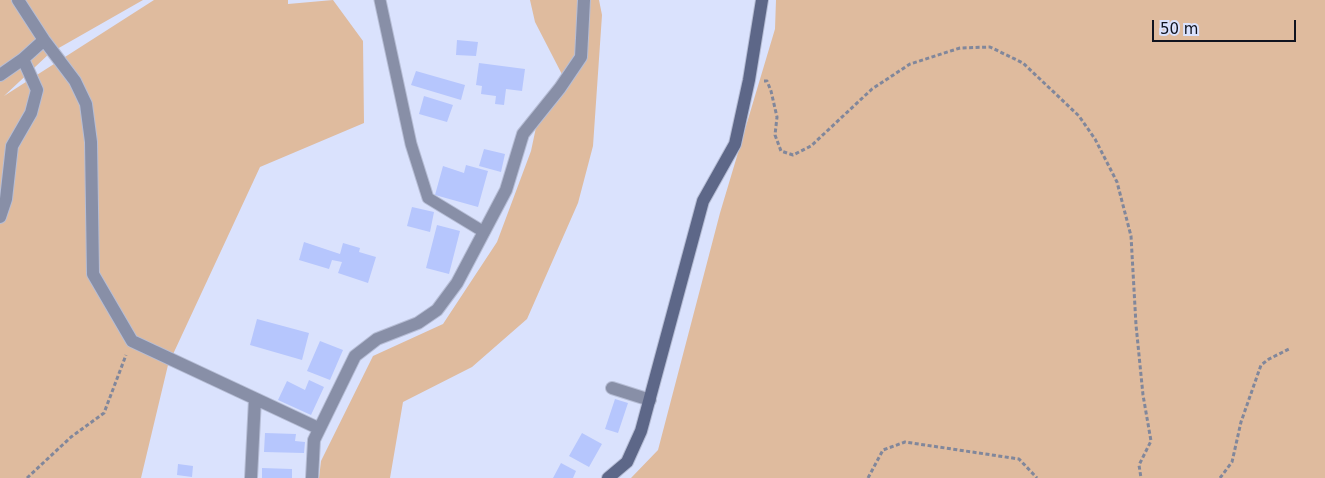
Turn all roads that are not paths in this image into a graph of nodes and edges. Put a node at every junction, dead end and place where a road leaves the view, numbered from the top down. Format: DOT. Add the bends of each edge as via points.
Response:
graph roads {
  1 [pos="18,0"];
  2 [pos="380,0"];
  3 [pos="584,0"];
  4 [pos="762,0"];
  5 [pos="44,40"];
  6 [pos="23,59"];
  7 [pos="0,75"];
  8 [pos="0,217"];
  9 [pos="484,232"];
  10 [pos="612,388"];
  11 [pos="255,399"];
  12 [pos="650,400"];
  13 [pos="318,428"];
  14 [pos="250,478"];
  15 [pos="312,478"];
  16 [pos="608,478"];
  1 -- 5 [label="street"];
  2 -- 9 [label="lane" via="411,144 428,198"];
  3 -- 9 [label="street" via="581,57 523,134 506,190"];
  4 -- 12 [label="street" via="749,80 734,144 703,201"];
  5 -- 6 [label="street"];
  5 -- 11 [label="street" via="75,81 86,104 91,142 92,274 132,341"];
  6 -- 7 [label="street"];
  6 -- 8 [label="street" via="37,90 31,113 12,146 6,199"];
  9 -- 13 [label="street" via="457,283 437,310 418,323 377,339 355,356"];
  10 -- 12 [label="street"];
  11 -- 13 [label="street"];
  11 -- 14 [label="street"];
  12 -- 16 [label="street" via="627,462"];
  13 -- 15 [label="street" via="314,440"];
}
